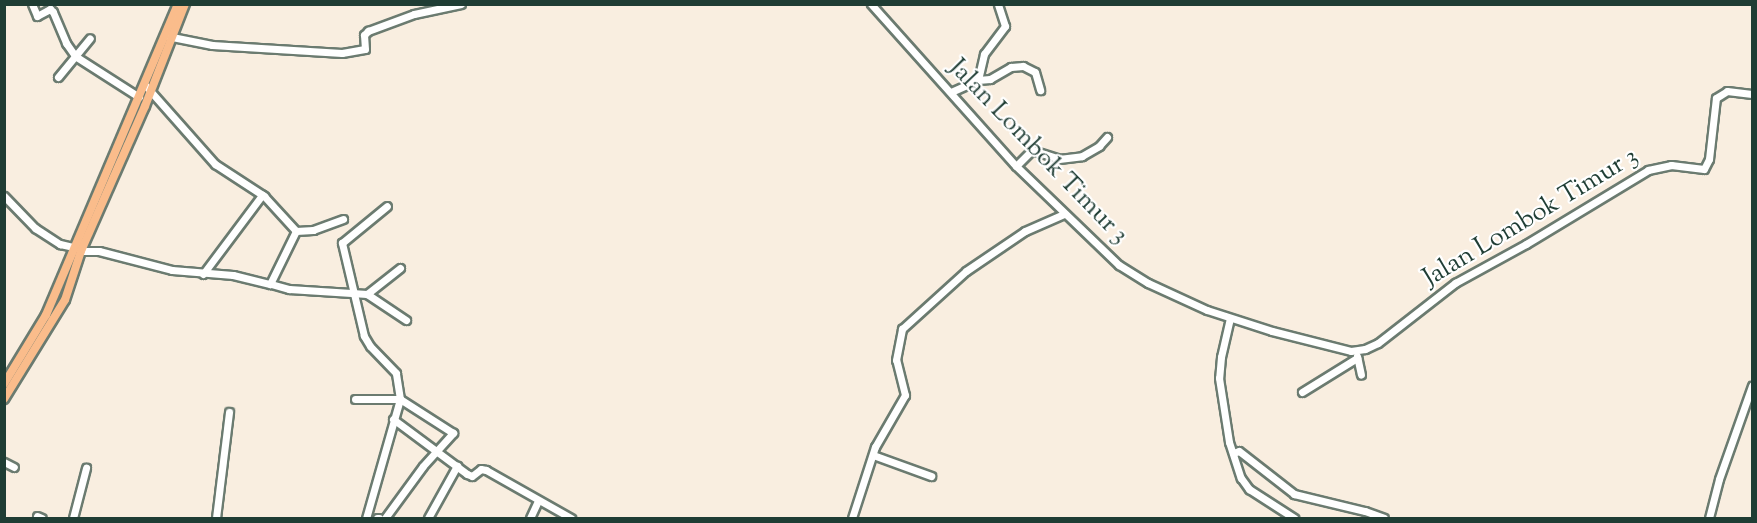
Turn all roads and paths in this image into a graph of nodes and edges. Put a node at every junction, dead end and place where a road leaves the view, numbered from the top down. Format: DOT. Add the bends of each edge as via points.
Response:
graph roads {
  1 [pos="32,4"];
  2 [pos="178,4"];
  3 [pos="185,4"];
  4 [pos="461,4"];
  5 [pos="871,4"];
  6 [pos="998,4"];
  7 [pos="170,37"];
  8 [pos="90,39"];
  9 [pos="75,56"];
  10 [pos="58,77"];
  11 [pos="978,80"];
  12 [pos="148,88"];
  13 [pos="1040,90"];
  14 [pos="951,92"];
  15 [pos="1752,94"];
  16 [pos="139,97"];
  17 [pos="1107,137"];
  18 [pos="1016,166"];
  19 [pos="262,195"];
  20 [pos="4,196"];
  21 [pos="387,206"];
  22 [pos="1064,214"];
  23 [pos="343,219"];
  24 [pos="297,231"];
  25 [pos="77,249"];
  26 [pos="400,268"];
  27 [pos="203,274"];
  28 [pos="271,284"];
  29 [pos="352,292"];
  30 [pos="367,294"];
  31 [pos="1230,318"];
  32 [pos="406,320"];
  33 [pos="35,343"];
  34 [pos="1357,354"];
  35 [pos="1360,375"];
  36 [pos="4,384"];
  37 [pos="1752,386"];
  38 [pos="1302,392"];
  39 [pos="4,399"];
  40 [pos="355,399"];
  41 [pos="400,399"];
  42 [pos="229,412"];
  43 [pos="393,419"];
  44 [pos="437,451"];
  45 [pos="1233,453"];
  46 [pos="873,455"];
  47 [pos="4,462"];
  48 [pos="457,466"];
  49 [pos="14,467"];
  50 [pos="86,468"];
  51 [pos="931,476"];
  52 [pos="538,501"];
  53 [pos="72,519"];
  54 [pos="216,519"];
  55 [pos="366,519"];
  56 [pos="385,519"];
  57 [pos="428,519"];
  58 [pos="530,519"];
  59 [pos="571,519"];
  60 [pos="852,519"];
  61 [pos="1294,519"];
  62 [pos="1384,519"];
  63 [pos="1709,519"];
  1 -- 9 [label="street" via="37,16 50,9 53,12"];
  2 -- 7 [label="main road"];
  3 -- 7 [label="main road"];
  4 -- 7 [label="street" via="414,14 368,31 362,51 333,54 212,45"];
  5 -- 14 [label="street, Jalan Lombok Timur 3"];
  6 -- 11 [label="street" via="1005,26 984,54"];
  7 -- 12 [label="main road"];
  8 -- 9 [label="street"];
  9 -- 10 [label="street"];
  9 -- 16 [label="street"];
  11 -- 13 [label="street" via="1023,66 1035,72"];
  11 -- 14 [label="street"];
  12 -- 16 [label="main road"];
  12 -- 19 [label="street" via="215,164"];
  12 -- 25 [label="main road"];
  14 -- 18 [label="street, Jalan Lombok Timur 3"];
  15 -- 34 [label="street, Jalan Lombok Timur 3" via="1727,91 1716,98 1709,159 1704,169 1671,165 1648,171 1455,283 1378,343"];
  16 -- 25 [label="main road"];
  17 -- 18 [label="street" via="1082,156 1059,159 1032,150"];
  18 -- 22 [label="street, Jalan Lombok Timur 3"];
  19 -- 24 [label="street"];
  19 -- 27 [label="street"];
  20 -- 25 [label="street" via="35,228 60,244"];
  21 -- 29 [label="street" via="342,243"];
  22 -- 31 [label="street, Jalan Lombok Timur 3" via="1137,278"];
  22 -- 46 [label="street" via="1025,231 966,271 902,329 896,360 905,395"];
  23 -- 24 [label="street" via="313,231"];
  24 -- 28 [label="street"];
  25 -- 27 [label="street"];
  25 -- 33 [label="main road"];
  25 -- 33 [label="main road" via="65,300"];
  26 -- 30 [label="street"];
  27 -- 28 [label="street" via="233,275"];
  28 -- 29 [label="street" via="288,289"];
  29 -- 30 [label="street"];
  29 -- 41 [label="street" via="367,341 396,373"];
  30 -- 32 [label="street"];
  31 -- 34 [label="street, Jalan Lombok Timur 3"];
  31 -- 45 [label="street" via="1219,378"];
  33 -- 36 [label="main road"];
  33 -- 39 [label="main road"];
  34 -- 35 [label="street"];
  34 -- 38 [label="street"];
  37 -- 63 [label="street"];
  40 -- 41 [label="street"];
  41 -- 43 [label="street"];
  41 -- 44 [label="street" via="453,432"];
  42 -- 54 [label="street"];
  43 -- 44 [label="street"];
  43 -- 55 [label="street"];
  44 -- 48 [label="street"];
  44 -- 56 [label="street"];
  45 -- 61 [label="street" via="1249,489"];
  45 -- 62 [label="street" via="1239,451 1294,494"];
  46 -- 51 [label="street"];
  46 -- 60 [label="street"];
  47 -- 49 [label="street"];
  48 -- 52 [label="street" via="472,476 486,470"];
  48 -- 57 [label="street"];
  50 -- 53 [label="street"];
  52 -- 58 [label="street"];
  52 -- 59 [label="street"];
}
